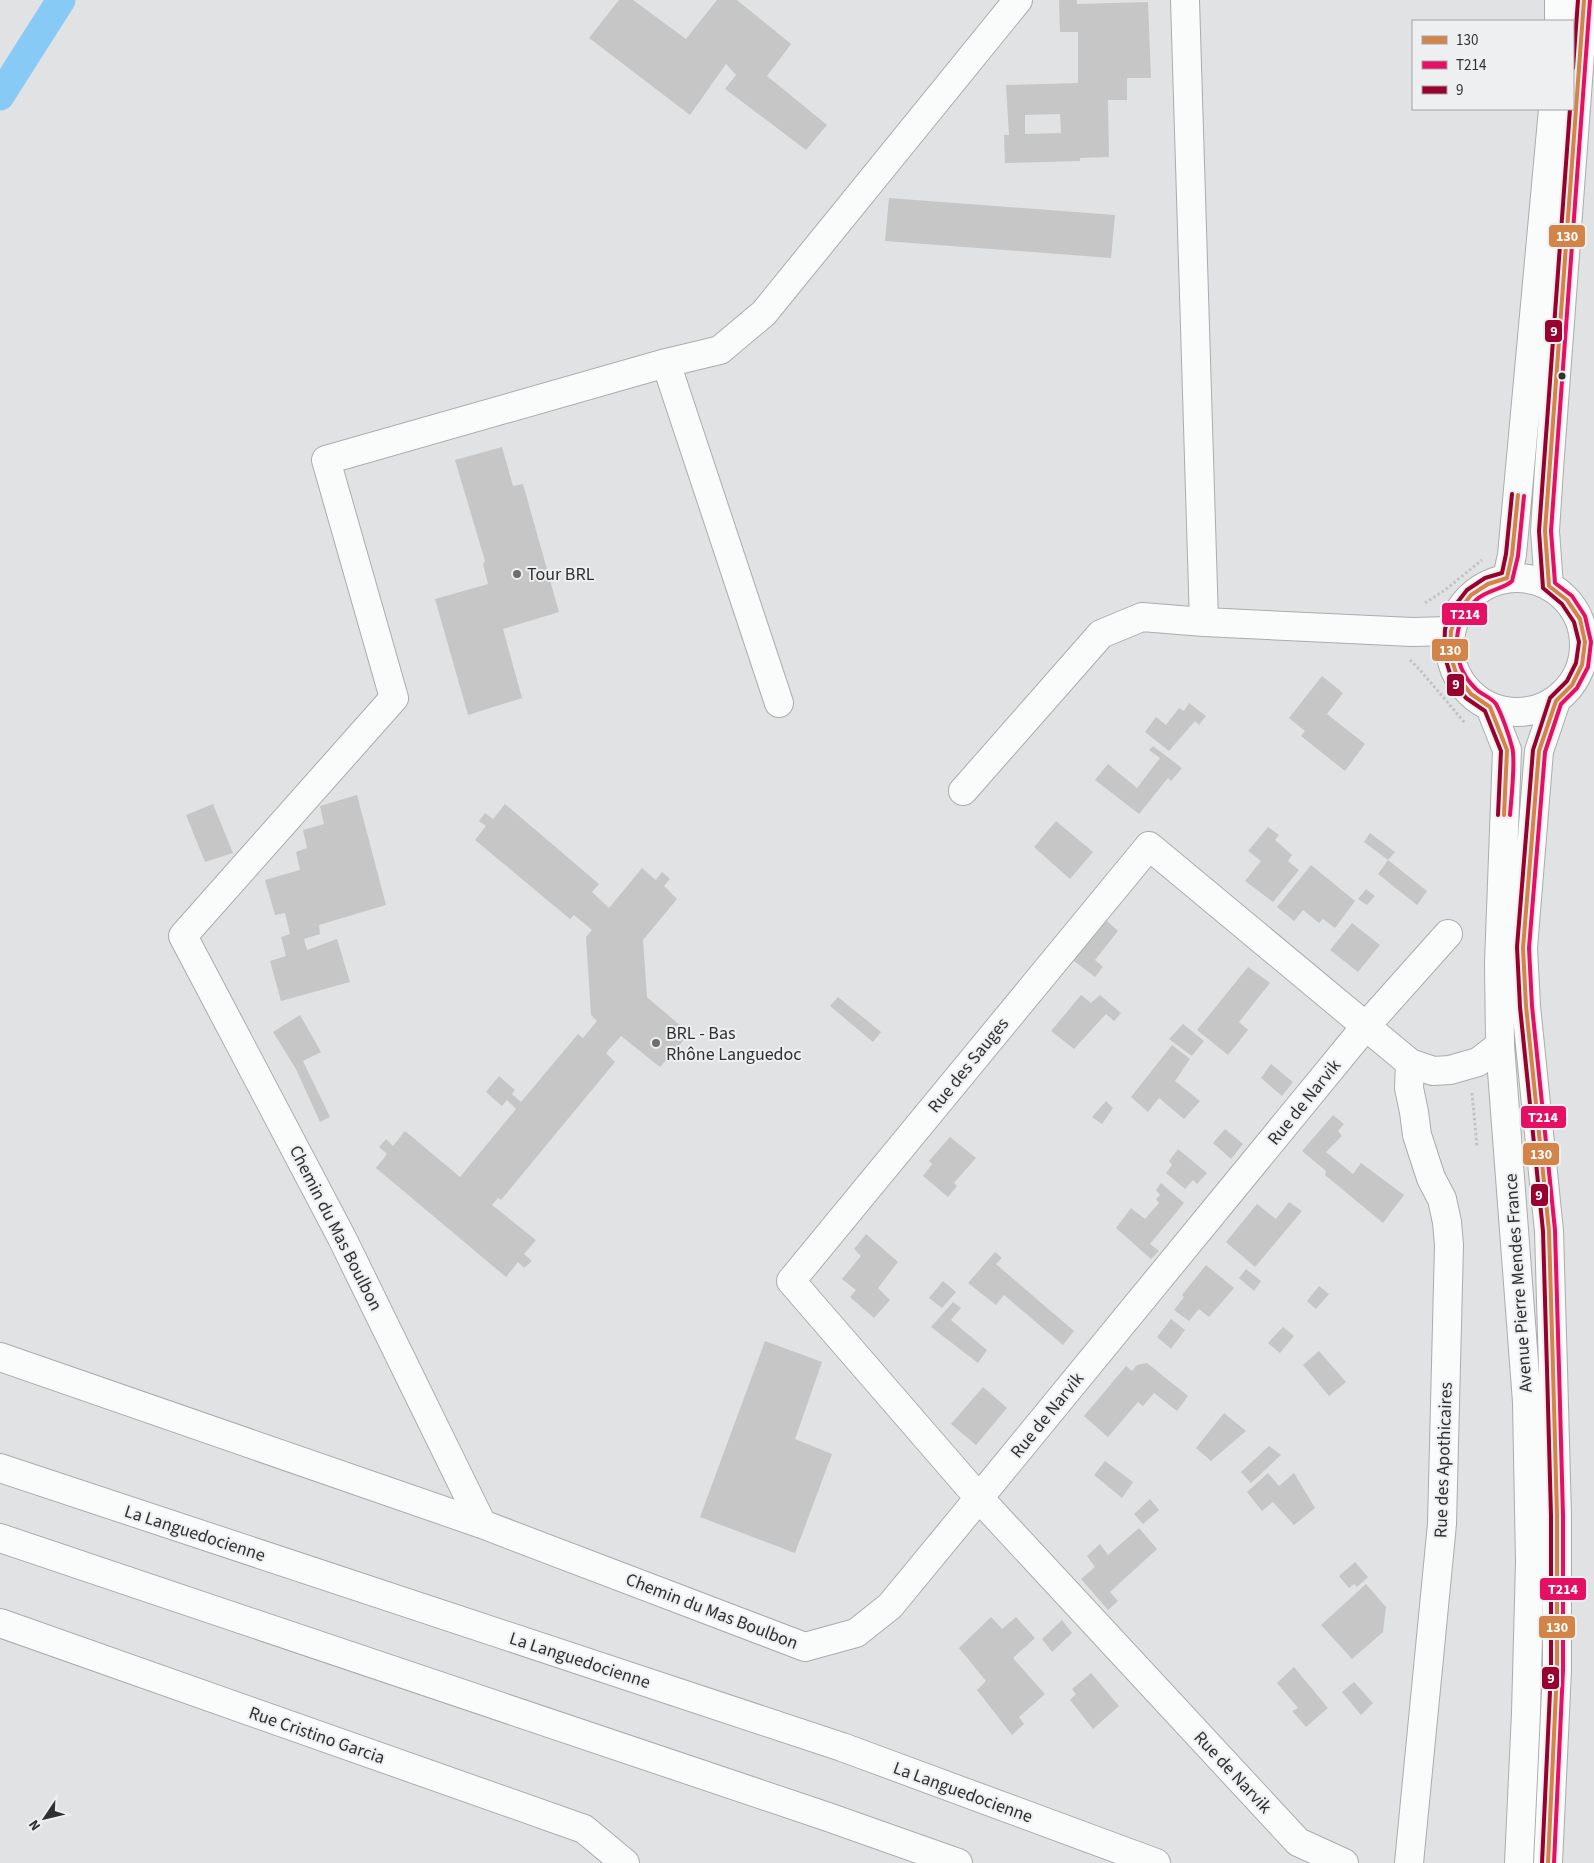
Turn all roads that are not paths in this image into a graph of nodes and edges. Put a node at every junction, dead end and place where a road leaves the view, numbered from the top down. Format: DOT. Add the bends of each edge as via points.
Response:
graph roads {
  1 [pos="1018,0"];
  2 [pos="1185,0"];
  3 [pos="1559,0"];
  4 [pos="1584,0"];
  5 [pos="1558,20"];
  6 [pos="1553,110"];
  7 [pos="666,363"];
  8 [pos="1507,578"];
  9 [pos="1550,586"];
  10 [pos="1204,622"];
  11 [pos="1451,631"];
  12 [pos="1589,641"];
  13 [pos="1556,701"];
  14 [pos="779,703"];
  15 [pos="1490,707"];
  16 [pos="963,792"];
  17 [pos="1448,934"];
  18 [pos="1365,1027"];
  19 [pos="1500,1044"];
  20 [pos="1410,1063"];
  21 [pos="0,1357"];
  22 [pos="0,1468"];
  23 [pos="979,1498"];
  24 [pos="482,1524"];
  25 [pos="0,1538"];
  26 [pos="0,1623"];
  27 [pos="625,1863"];
  28 [pos="958,1863"];
  29 [pos="1156,1863"];
  30 [pos="1344,1863"];
  31 [pos="1409,1863"];
  32 [pos="1519,1863"];
  33 [pos="1548,1863"];
  1 -- 7 [label="main road" via="764,313 720,350"];
  2 -- 10 [label="main road"];
  3 -- 5 [label="main road"];
  4 -- 9 [label="main road" via="1548,469 1545,531"];
  6 -- 8 [label="main road" via="1512,555"];
  7 -- 14 [label="main road"];
  7 -- 24 [label="main road, Chemin du Mas Boulbon" via="326,460 394,698 183,936 342,1238"];
  8 -- 9 [label="main road" via="1528,578"];
  8 -- 11 [label="main road" via="1488,584 1471,595 1458,612"];
  9 -- 12 [label="main road" via="1567,600"];
  10 -- 11 [label="main road"];
  10 -- 16 [label="main road" via="1142,617 1102,634"];
  11 -- 15 [label="main road" via="1450,654 1457,676 1471,694"];
  12 -- 13 [label="main road" via="1572,685"];
  13 -- 15 [label="main road" via="1535,710 1512,713"];
  13 -- 33 [label="main road, Avenue Pierre Mendes France" via="1538,751 1523,948 1549,1231 1552,1329 1557,1670"];
  15 -- 19 [label="main road, Avenue Pierre Mendes France" via="1507,750 1499,963"];
  17 -- 18 [label="main road, Rue de Narvik"];
  18 -- 20 [label="main road"];
  18 -- 23 [label="main road, Rue de Narvik"];
  18 -- 23 [label="main road, Rue des Sauges" via="1149,846 791,1281"];
  19 -- 20 [label="main road" via="1478,1062 1450,1070 1433,1071"];
  19 -- 32 [label="main road, Avenue Pierre Mendes France" via="1527,1402 1530,1562"];
  20 -- 31 [label="main road, Rue des Apothicaires" via="1409,1088 1416,1135 1442,1199 1449,1245 1442,1524"];
  21 -- 24 [label="main road, Chemin du Mas Boulbon"];
  22 -- 29 [label="main road, La Languedocienne" via="842,1747"];
  23 -- 24 [label="main road, Chemin du Mas Boulbon" via="890,1606 856,1633 805,1647"];
  23 -- 30 [label="main road, Rue de Narvik" via="1298,1842"];
  25 -- 28 [label="main road"];
  26 -- 27 [label="main road, Rue Cristino Garcia" via="584,1829"];
}
